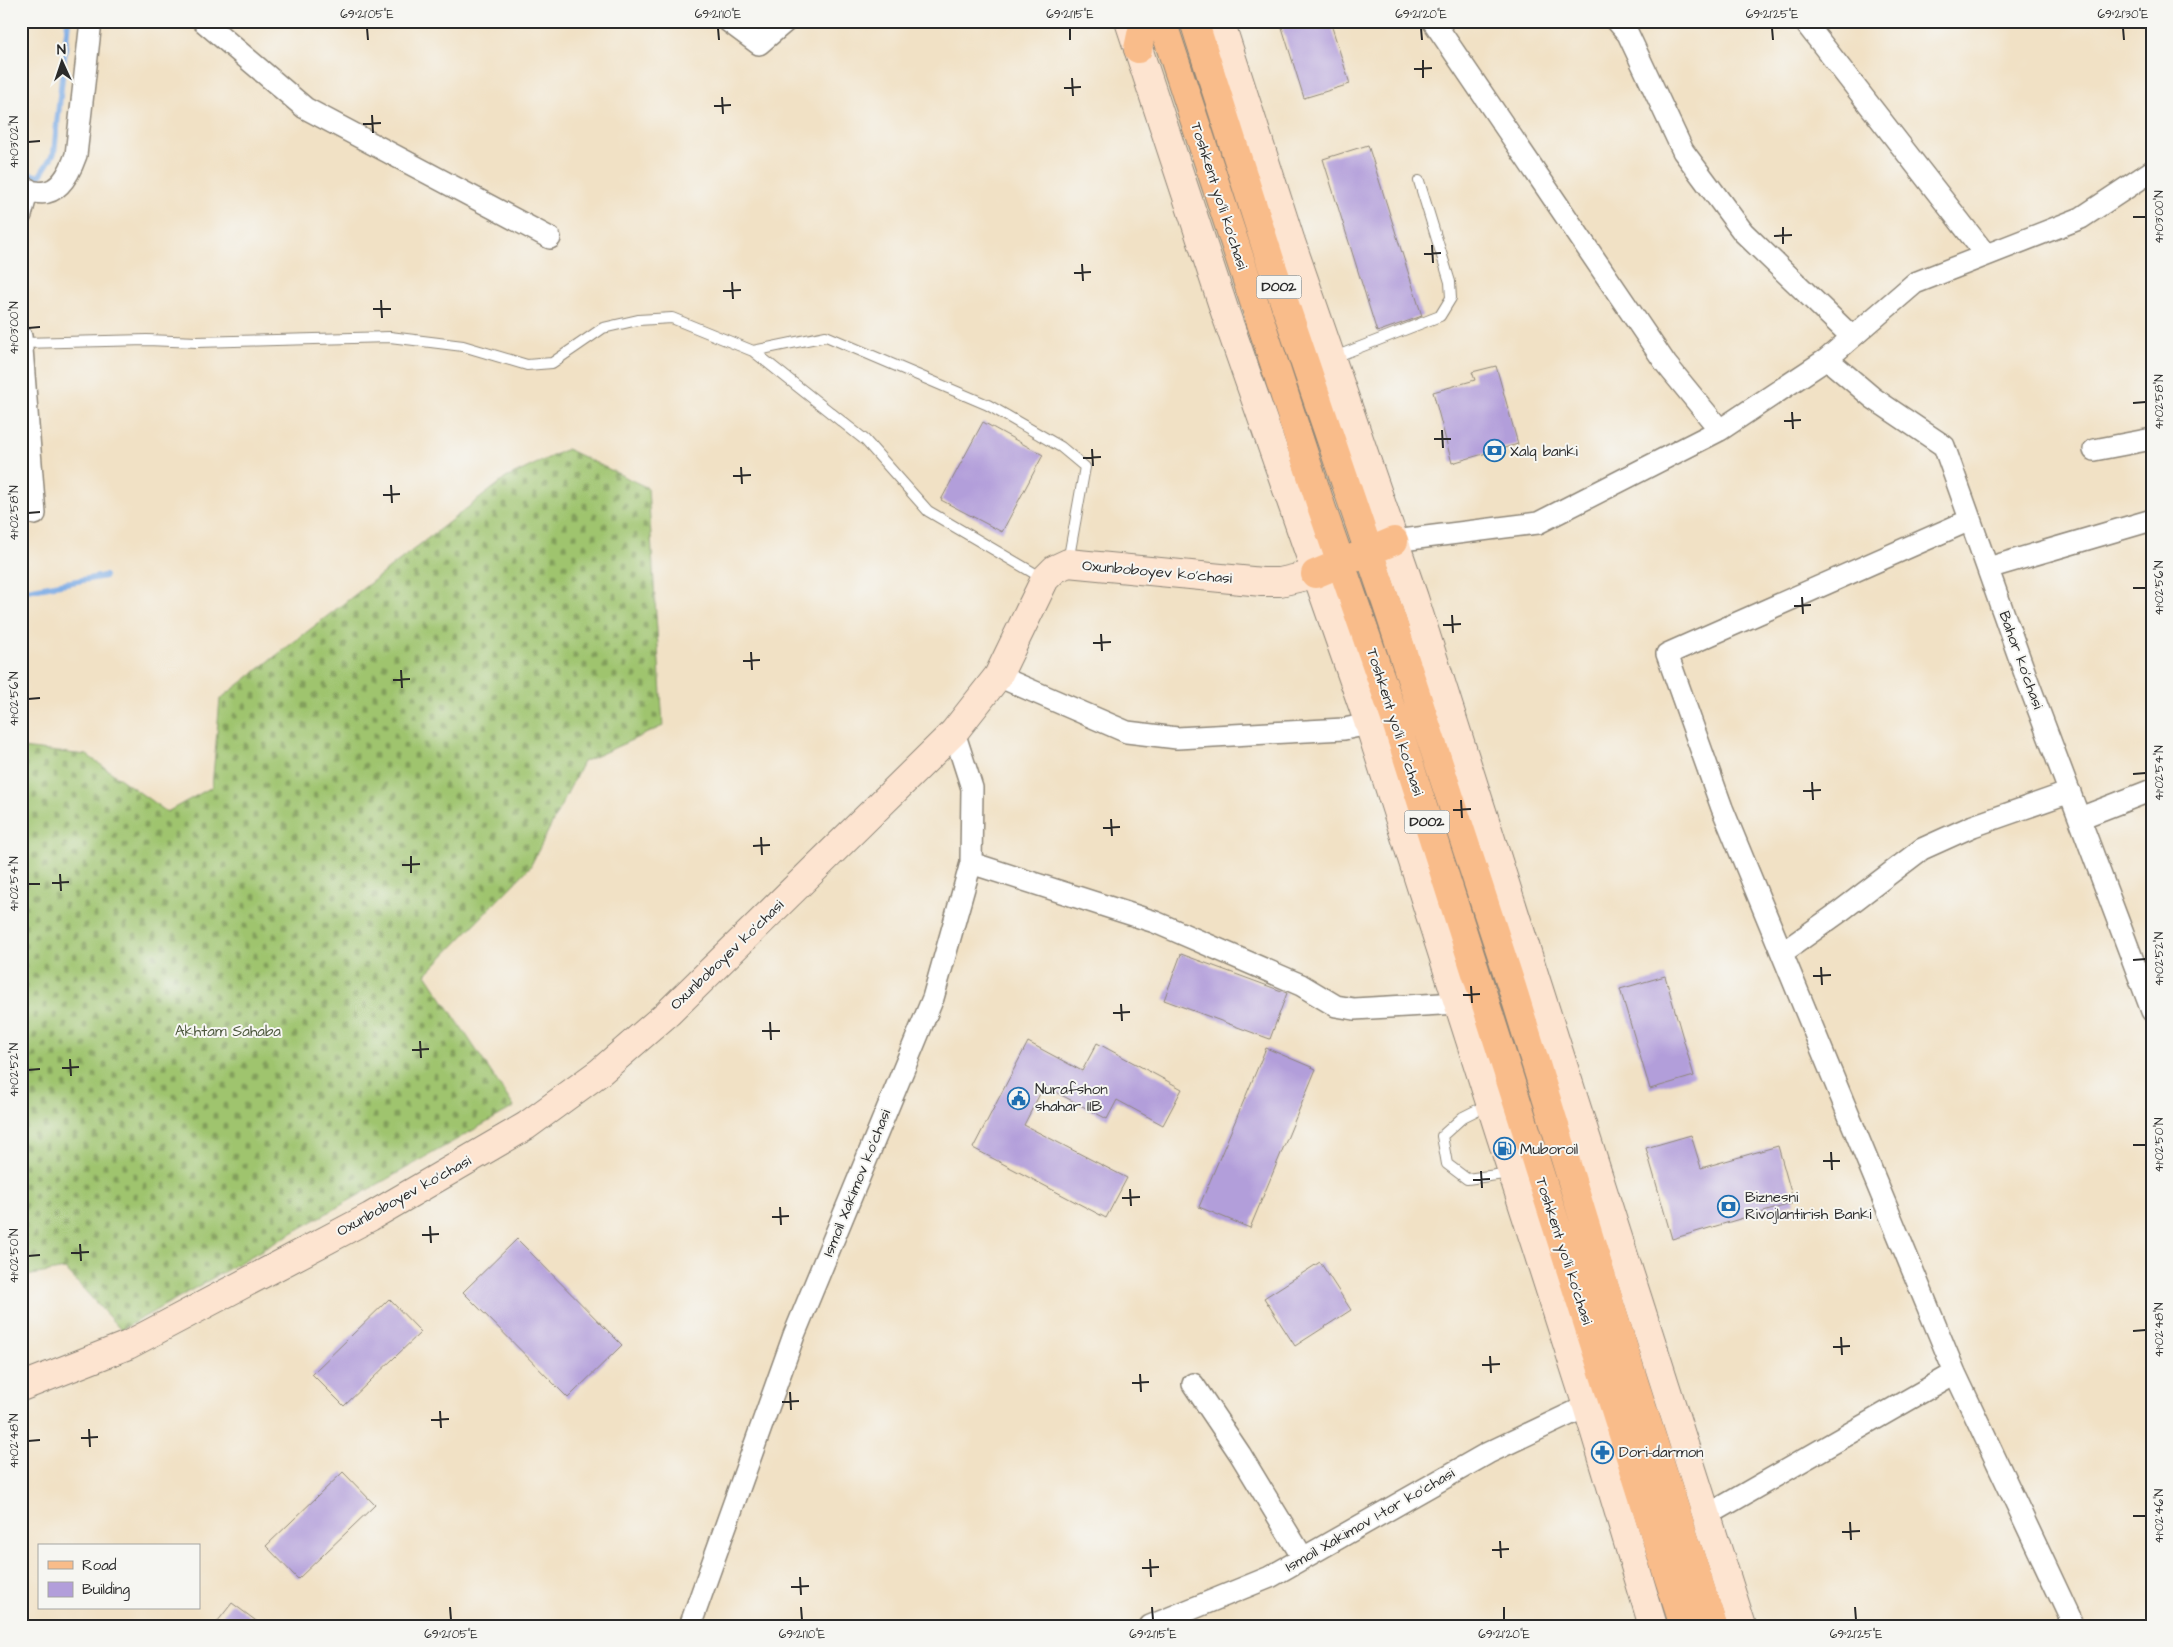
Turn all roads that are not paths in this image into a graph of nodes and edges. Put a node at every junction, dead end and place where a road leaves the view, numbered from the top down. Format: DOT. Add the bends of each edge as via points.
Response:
graph roads {
  1 [pos="91,21"];
  2 [pos="202,21"];
  3 [pos="728,21"];
  4 [pos="786,21"];
  5 [pos="1129,21"];
  6 [pos="1144,21"];
  7 [pos="1162,21"];
  8 [pos="1194,21"];
  9 [pos="1220,21"];
  10 [pos="1433,21"];
  11 [pos="1617,21"];
  12 [pos="1804,21"];
  13 [pos="1138,49"];
  14 [pos="2152,171"];
  15 [pos="1419,182"];
  16 [pos="25,187"];
  17 [pos="21,215"];
  18 [pos="550,238"];
  19 [pos="1986,255"];
  20 [pos="21,336"];
  21 [pos="1852,337"];
  22 [pos="22,342"];
  23 [pos="753,351"];
  24 [pos="1827,358"];
  25 [pos="1331,359"];
  26 [pos="1720,430"];
  27 [pos="2152,439"];
  28 [pos="2094,450"];
  29 [pos="35,514"];
  30 [pos="1970,520"];
  31 [pos="2152,520"];
  32 [pos="1394,541"];
  33 [pos="1369,551"];
  34 [pos="1068,563"];
  35 [pos="1341,563"];
  36 [pos="1988,568"];
  37 [pos="1315,574"];
  38 [pos="1045,579"];
  39 [pos="998,676"];
  40 [pos="1370,724"];
  41 [pos="954,732"];
  42 [pos="2152,790"];
  43 [pos="2070,792"];
  44 [pos="2080,818"];
  45 [pos="971,863"];
  46 [pos="1782,953"];
  47 [pos="1524,983"];
  48 [pos="1458,1003"];
  49 [pos="2151,1004"];
  50 [pos="1490,1103"];
  51 [pos="1513,1173"];
  52 [pos="1955,1373"];
  53 [pos="1193,1384"];
  54 [pos="21,1387"];
  55 [pos="1587,1406"];
  56 [pos="1708,1515"];
  57 [pos="1303,1558"];
  58 [pos="690,1626"];
  59 [pos="1150,1626"];
  60 [pos="1653,1626"];
  61 [pos="1684,1626"];
  62 [pos="1713,1626"];
  63 [pos="1742,1626"];
  64 [pos="2074,1626"];
  1 -- 16 [label="street" via="76,155 70,173 62,184 48,192 36,192"];
  2 -- 18 [label="street" via="305,108"];
  3 -- 4 [label="street" via="759,44"];
  5 -- 13 [label="street"];
  6 -- 13 [label="main road"];
  7 -- 35 [label="main road, Toshkent yo'li ko'chasi / D002"];
  8 -- 33 [label="main road, Toshkent yo'li ko'chasi / D002" via="1271,263"];
  9 -- 25 [label="street"];
  10 -- 26 [label="street" via="1666,364"];
  11 -- 21 [label="street" via="1628,34 1683,151 1743,232"];
  12 -- 19 [label="street"];
  13 -- 37 [label="street"];
  14 -- 19 [label="street" via="2081,218"];
  15 -- 25 [label="lane" via="1450,282 1451,298 1440,316"];
  16 -- 17 [label="street"];
  19 -- 21 [label="street" via="1915,283"];
  20 -- 22 [label="street"];
  21 -- 24 [label="street"];
  22 -- 23 [label="lane" via="390,337 463,346 527,365 552,363 603,328 638,320 672,318"];
  22 -- 29 [label="street"];
  23 -- 34 [label="lane" via="826,336 988,405 1061,448 1085,467"];
  23 -- 38 [label="lane" via="866,440 928,511"];
  24 -- 26 [label="street"];
  24 -- 30 [label="street, Bahor ko‘chasi" via="1873,398 1944,446"];
  25 -- 32 [label="street"];
  26 -- 32 [label="street" via="1538,523"];
  27 -- 28 [label="street"];
  30 -- 36 [label="street, Bahor ko‘chasi"];
  30 -- 46 [label="street" via="1667,654 1722,808"];
  31 -- 36 [label="street"];
  32 -- 33 [label="main road, Oxunboboyev ko‘chasi"];
  32 -- 47 [label="street" via="1414,598"];
  33 -- 35 [label="main road, Oxunboboyev ko‘chasi"];
  33 -- 47 [label="main road, Toshkent yo'li ko'chasi / D002"];
  34 -- 37 [label="street, Oxunboboyev ko‘chasi" via="1262,582 1280,582"];
  34 -- 38 [label="street, Oxunboboyev ko‘chasi"];
  35 -- 37 [label="main road, Oxunboboyev ko‘chasi"];
  35 -- 61 [label="main road, Toshkent yo'li ko'chasi / D002" via="1395,719"];
  36 -- 43 [label="street, Bahor ko‘chasi"];
  37 -- 40 [label="street"];
  38 -- 39 [label="street, Oxunboboyev ko‘chasi"];
  39 -- 40 [label="street" via="1127,732 1178,738 1344,729"];
  39 -- 41 [label="street, Oxunboboyev ko‘chasi"];
  40 -- 48 [label="street"];
  41 -- 45 [label="street, Ismoil Xakimov ko‘chasi" via="972,788"];
  41 -- 54 [label="street, Oxunboboyev ko‘chasi" via="668,1012 600,1072 526,1126 370,1217 128,1345"];
  42 -- 44 [label="street"];
  43 -- 44 [label="street, Bahor ko‘chasi"];
  43 -- 46 [label="street" via="1973,826 1922,849"];
  44 -- 49 [label="street, Bahor ko‘chasi"];
  45 -- 48 [label="street" via="1155,922 1301,985 1336,1006 1354,1009"];
  45 -- 58 [label="street, Ismoil Xakimov ko‘chasi" via="933,998 794,1335"];
  46 -- 52 [label="street"];
  47 -- 56 [label="street"];
  47 -- 62 [label="main road, Toshkent yo'li ko'chasi / D002" via="1635,1385"];
  48 -- 50 [label="street"];
  50 -- 51 [label="street"];
  50 -- 51 [label="lane" via="1463,1117 1442,1136 1448,1164 1467,1179"];
  51 -- 55 [label="street"];
  52 -- 56 [label="street"];
  52 -- 64 [label="street"];
  53 -- 57 [label="street"];
  55 -- 57 [label="street, Ismoil Xakimov 1-tor ko‘chasi" via="1488,1453"];
  55 -- 60 [label="street"];
  56 -- 63 [label="street"];
  57 -- 59 [label="street, Ismoil Xakimov 1-tor ko‘chasi" via="1270,1577"];
}
